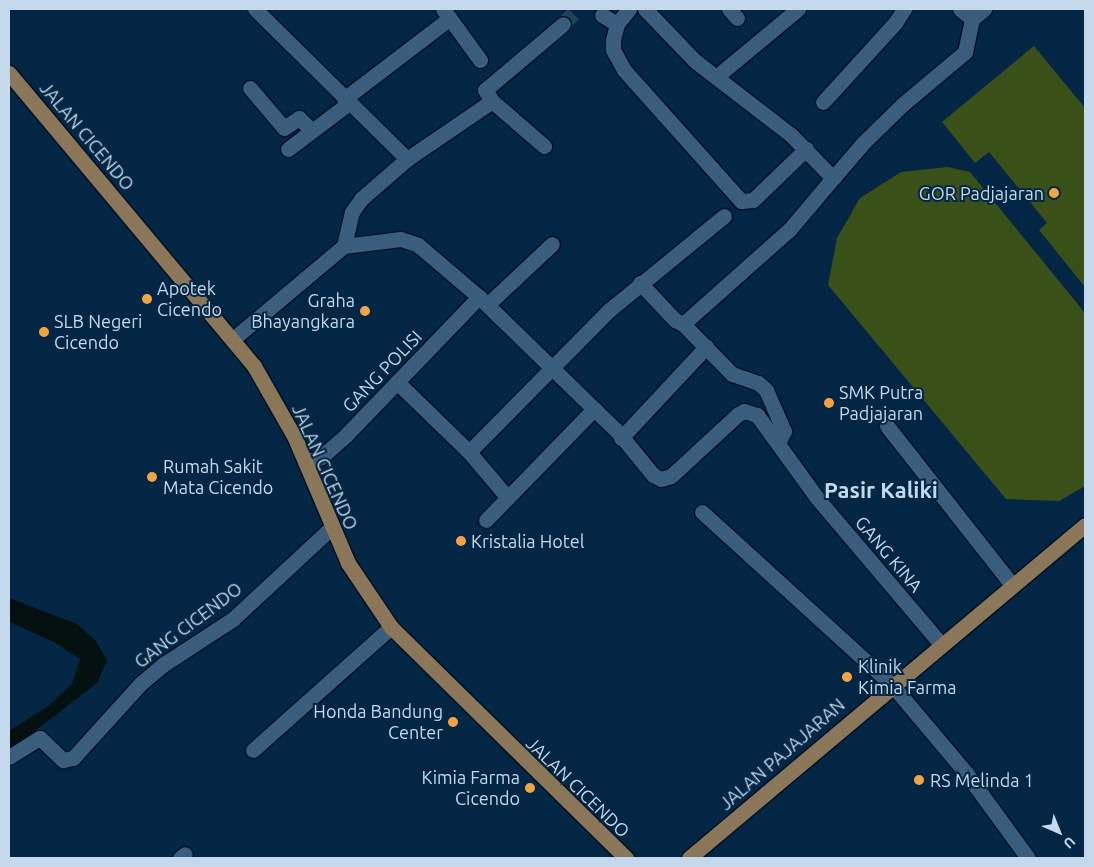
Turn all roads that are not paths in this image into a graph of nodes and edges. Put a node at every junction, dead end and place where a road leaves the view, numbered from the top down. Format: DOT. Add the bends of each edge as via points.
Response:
graph roads {
  1 [pos="255,9"];
  2 [pos="629,9"];
  3 [pos="646,9"];
  4 [pos="798,9"];
  5 [pos="904,9"];
  6 [pos="984,9"];
  7 [pos="446,14"];
  8 [pos="966,14"];
  9 [pos="602,15"];
  10 [pos="563,24"];
  11 [pos="617,24"];
  12 [pos="480,60"];
  13 [pos="722,72"];
  14 [pos="9,74"];
  15 [pos="250,88"];
  16 [pos="346,101"];
  17 [pos="492,101"];
  18 [pos="823,102"];
  19 [pos="312,131"];
  20 [pos="544,146"];
  21 [pos="288,148"];
  22 [pos="806,149"];
  23 [pos="406,159"];
  24 [pos="833,178"];
  25 [pos="724,216"];
  26 [pos="552,244"];
  27 [pos="344,246"];
  28 [pos="640,283"];
  29 [pos="483,301"];
  30 [pos="683,324"];
  31 [pos="234,339"];
  32 [pos="706,347"];
  33 [pos="551,368"];
  34 [pos="397,382"];
  35 [pos="594,409"];
  36 [pos="887,426"];
  37 [pos="621,438"];
  38 [pos="778,443"];
  39 [pos="469,452"];
  40 [pos="305,462"];
  41 [pos="508,498"];
  42 [pos="702,512"];
  43 [pos="486,520"];
  44 [pos="1085,525"];
  45 [pos="331,528"];
  46 [pos="1012,585"];
  47 [pos="391,627"];
  48 [pos="940,644"];
  49 [pos="892,685"];
  50 [pos="253,750"];
  51 [pos="9,757"];
  52 [pos="626,858"];
  53 [pos="689,858"];
  54 [pos="1028,858"];
  1 -- 16 [label="street"];
  2 -- 11 [label="street"];
  3 -- 22 [label="street" via="694,61"];
  4 -- 13 [label="street"];
  5 -- 18 [label="street"];
  6 -- 8 [label="street"];
  7 -- 12 [label="street"];
  7 -- 16 [label="street"];
  8 -- 24 [label="street" via="965,52 897,111"];
  9 -- 11 [label="street"];
  10 -- 17 [label="street" via="485,90"];
  11 -- 22 [label="street" via="613,50 624,70 741,201 753,200"];
  14 -- 31 [label="main road, JALAN CICENDO"];
  15 -- 19 [label="street" via="284,128 299,118"];
  16 -- 19 [label="street"];
  16 -- 23 [label="street"];
  17 -- 20 [label="street"];
  17 -- 23 [label="street"];
  19 -- 21 [label="street"];
  22 -- 24 [label="street"];
  23 -- 27 [label="street" via="361,199 352,212"];
  24 -- 30 [label="street" via="790,230"];
  25 -- 28 [label="street"];
  26 -- 29 [label="street, GANG POLISI"];
  27 -- 29 [label="street" via="401,239 418,245"];
  27 -- 31 [label="street"];
  28 -- 30 [label="street" via="675,320"];
  28 -- 33 [label="street"];
  29 -- 33 [label="street"];
  29 -- 34 [label="street, GANG POLISI"];
  30 -- 32 [label="street"];
  31 -- 40 [label="main road, JALAN CICENDO" via="274,399"];
  32 -- 37 [label="street"];
  32 -- 38 [label="street" via="732,374 758,383 766,390 784,431"];
  33 -- 35 [label="street"];
  33 -- 39 [label="street"];
  34 -- 39 [label="street"];
  34 -- 40 [label="street, GANG POLISI" via="321,457"];
  35 -- 37 [label="street"];
  35 -- 41 [label="street"];
  36 -- 46 [label="street"];
  37 -- 38 [label="street, GANG KINA" via="653,475 661,479 671,476 744,411 757,415"];
  38 -- 48 [label="street, GANG KINA" via="817,498"];
  39 -- 41 [label="street"];
  40 -- 45 [label="main road, JALAN CICENDO"];
  41 -- 43 [label="street"];
  42 -- 49 [label="street"];
  44 -- 46 [label="main road, JALAN PAJAJARAN"];
  45 -- 47 [label="main road, JALAN CICENDO" via="366,593"];
  45 -- 51 [label="street, GANG CICENDO" via="232,619 140,684 73,758 63,760 40,738"];
  46 -- 48 [label="main road, JALAN PAJAJARAN"];
  47 -- 50 [label="street"];
  47 -- 52 [label="main road, JALAN CICENDO"];
  48 -- 49 [label="main road, JALAN PAJAJARAN"];
  49 -- 53 [label="main road, JALAN PAJAJARAN"];
  49 -- 54 [label="street"];
}
